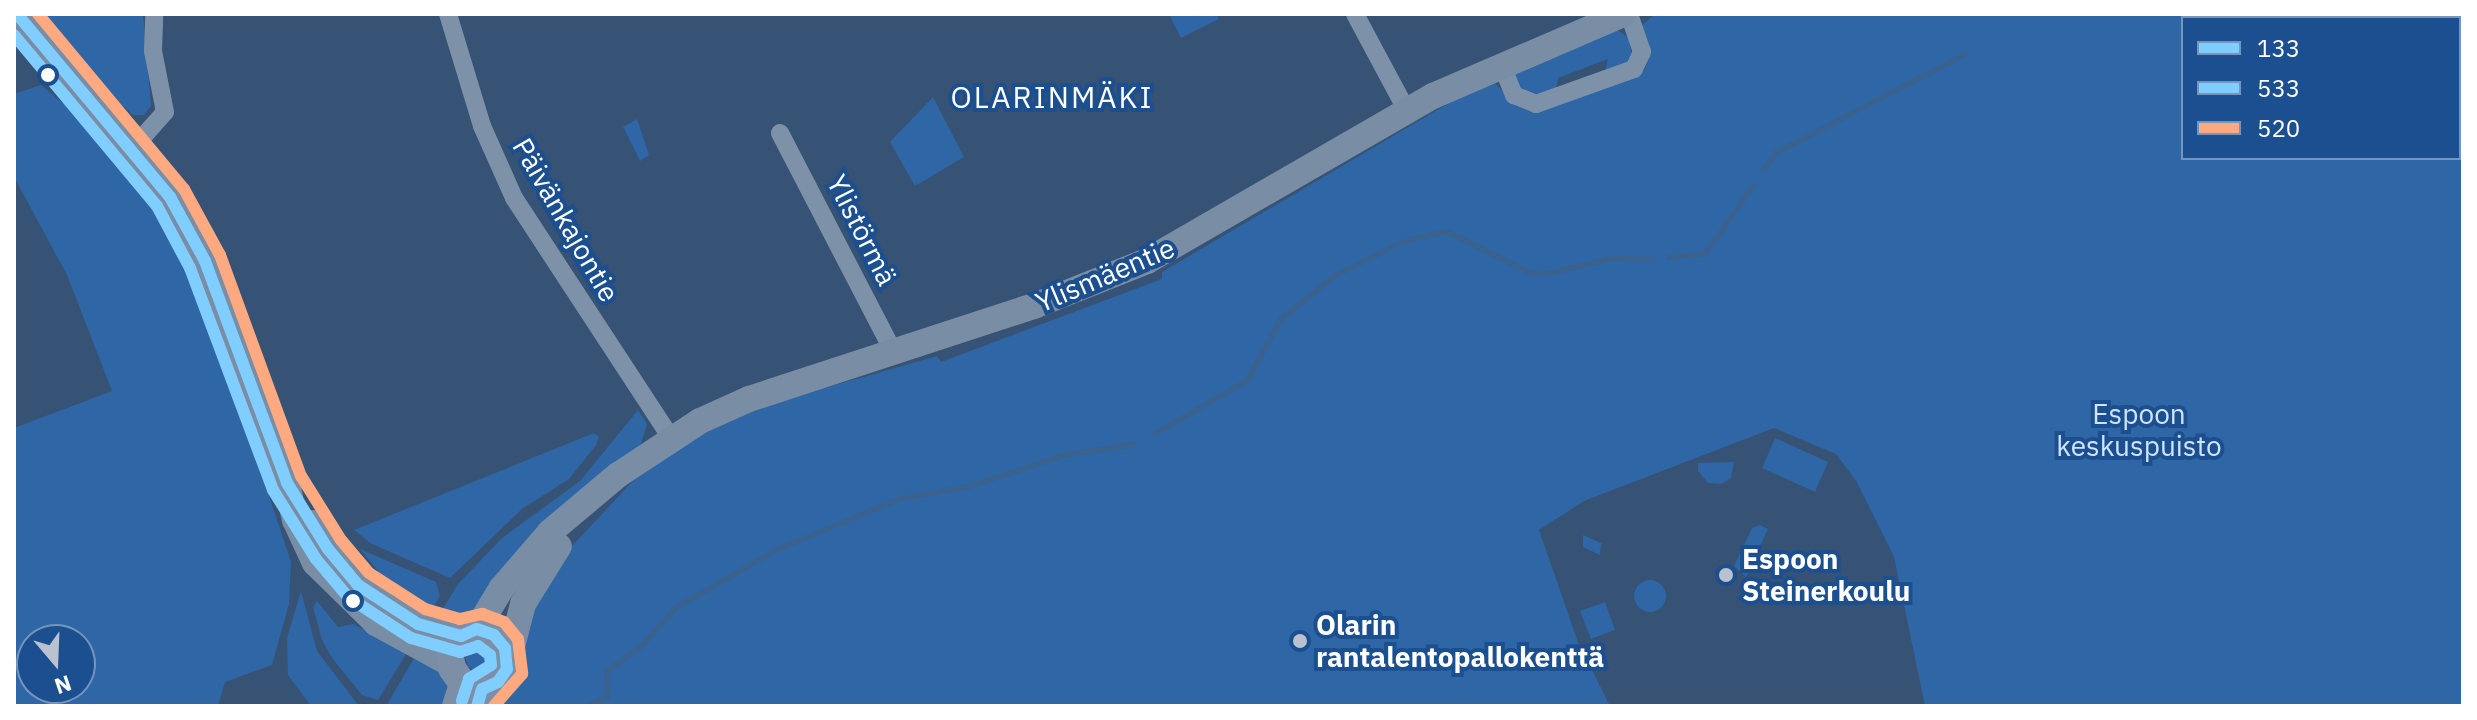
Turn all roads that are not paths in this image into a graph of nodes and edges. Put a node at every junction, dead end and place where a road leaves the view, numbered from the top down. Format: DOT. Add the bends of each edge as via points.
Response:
graph roads {
  1 [pos="17,14"];
  2 [pos="154,14"];
  3 [pos="448,14"];
  4 [pos="1355,14"];
  5 [pos="1623,14"];
  6 [pos="1629,14"];
  7 [pos="1501,63"];
  8 [pos="1407,111"];
  9 [pos="780,133"];
  10 [pos="133,148"];
  11 [pos="894,353"];
  12 [pos="671,438"];
  13 [pos="287,483"];
  14 [pos="580,510"];
  15 [pos="469,633"];
  16 [pos="509,658"];
  17 [pos="465,690"];
  1 -- 10 [label="main road"];
  2 -- 10 [label="street" via="153,51 165,112"];
  3 -- 12 [label="street, Päivänkajontie" via="482,126 514,198"];
  4 -- 8 [label="street"];
  5 -- 7 [label="main road, Ylismäentie"];
  6 -- 7 [label="street" via="1642,52 1634,69 1536,104 1518,101"];
  7 -- 8 [label="main road, Ylismäentie"];
  8 -- 11 [label="main road, Ylismäentie" via="1147,261"];
  9 -- 11 [label="street, Ylistörmä"];
  10 -- 13 [label="main road" via="170,197 205,261"];
  11 -- 12 [label="main road, Ylismäentie" via="749,399"];
  12 -- 14 [label="main road, Ylismäentie"];
  13 -- 15 [label="main road" via="328,549 358,585 418,624"];
  13 -- 17 [label="main road" via="298,529 327,578 376,623"];
  14 -- 15 [label="main road, Ylismäentie" via="550,532"];
  14 -- 16 [label="main road, Ylismäentie" via="523,604"];
  15 -- 16 [label="main road" via="499,639"];
  15 -- 17 [label="main road" via="449,652"];
  16 -- 17 [label="main road" via="503,676"];
}
